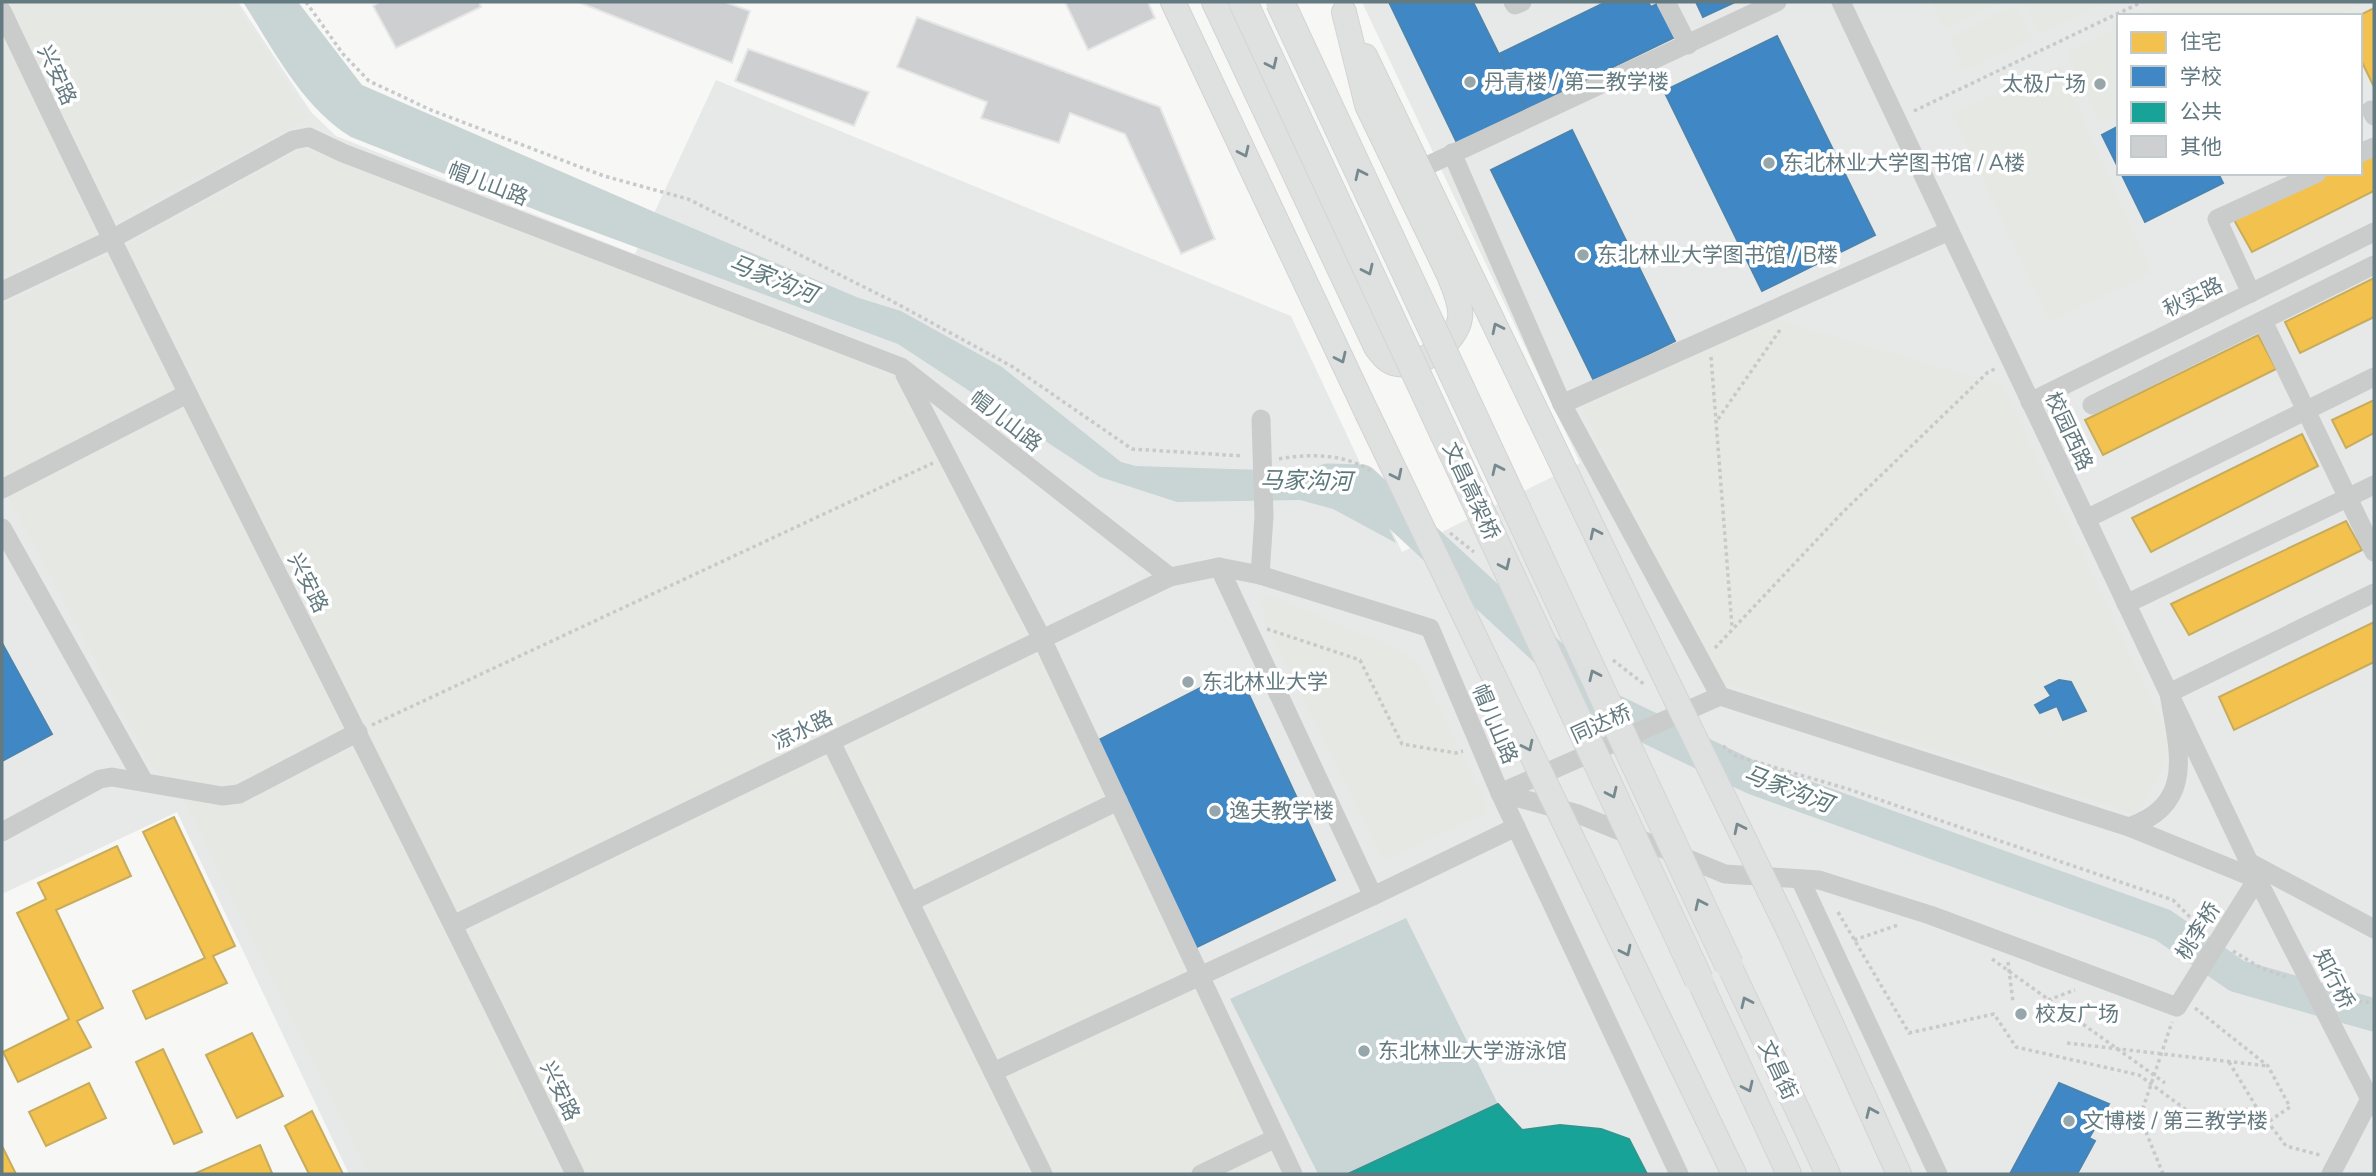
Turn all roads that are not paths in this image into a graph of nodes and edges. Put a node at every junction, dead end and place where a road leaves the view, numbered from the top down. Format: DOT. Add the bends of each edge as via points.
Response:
graph roads {
  1 [pos="1173,2"];
  2 [pos="1214,2"];
  3 [pos="1243,2"];
  4 [pos="1280,2"];
  5 [pos="1513,2"];
  6 [pos="1522,2"];
  7 [pos="1666,2"];
  8 [pos="1777,2"];
  9 [pos="1841,2"];
  10 [pos="1342,7"];
  11 [pos="2,11"];
  12 [pos="1688,45"];
  13 [pos="1452,153"];
  14 [pos="1420,169"];
  15 [pos="2313,175"];
  16 [pos="1949,231"];
  17 [pos="2374,232"];
  18 [pos="110,240"];
  19 [pos="2374,265"];
  20 [pos="2,291"];
  21 [pos="2251,293"];
  22 [pos="2263,321"];
  23 [pos="901,368"];
  24 [pos="2374,377"];
  25 [pos="187,394"];
  26 [pos="2031,402"];
  27 [pos="1562,404"];
  28 [pos="2092,405"];
  29 [pos="2306,410"];
  30 [pos="1261,419"];
  31 [pos="2374,485"];
  32 [pos="2,489"];
  33 [pos="2348,497"];
  34 [pos="2086,519"];
  35 [pos="2,528"];
  36 [pos="2374,552"];
  37 [pos="1219,567"];
  38 [pos="1260,575"];
  39 [pos="1170,577"];
  40 [pos="2374,593"];
  41 [pos="2126,604"];
  42 [pos="1042,639"];
  43 [pos="2169,694"];
  44 [pos="1720,696"];
  45 [pos="358,732"];
  46 [pos="831,741"];
  47 [pos="144,782"];
  48 [pos="1500,793"];
  49 [pos="1118,801"];
  50 [pos="1516,827"];
  51 [pos="2129,827"];
  52 [pos="2,832"];
  53 [pos="2253,871"];
  54 [pos="1810,880"];
  55 [pos="1373,896"];
  56 [pos="910,902"];
  57 [pos="455,924"];
  58 [pos="2374,929"];
  59 [pos="1729,965"];
  60 [pos="1200,976"];
  61 [pos="1699,980"];
  62 [pos="993,1072"];
  63 [pos="2372,1102"];
  64 [pos="1762,1119"];
  65 [pos="1276,1138"];
  66 [pos="2335,1167"];
  67 [pos="575,1174"];
  68 [pos="1043,1174"];
  69 [pos="1201,1174"];
  70 [pos="1293,1174"];
  71 [pos="1679,1174"];
  72 [pos="1734,1174"];
  73 [pos="1783,1174"];
  74 [pos="1789,1174"];
  75 [pos="1828,1174"];
  76 [pos="1899,1174"];
  77 [pos="1938,1174"];
  1 -- 72 [label="main road, one-way, bridge"];
  2 -- 10 [label="main road" via="1368,330 1385,359 1409,363 1443,345 1458,327 1461,315 1449,275 1367,105"];
  3 -- 61 [label="highway, 文昌高架桥, one-way, bridge"];
  59 -- 4 [label="highway, 文昌高架桥, one-way, bridge"];
  5 -- 6 [label="street"];
  7 -- 12 [label="street"];
  8 -- 12 [label="street"];
  9 -- 16 [label="street, 校园西路"];
  10 -- 14 [label="main road"];
  11 -- 18 [label="street, 兴安路"];
  12 -- 13 [label="street"];
  13 -- 14 [label="street"];
  13 -- 27 [label="street"];
  76 -- 14 [label="main road, one-way, bridge" via="1790,933"];
  15 -- 21 [label="street" via="2217,219"];
  16 -- 26 [label="street, 校园西路"];
  16 -- 27 [label="street"];
  17 -- 21 [label="street, 秋实路"];
  18 -- 20 [label="street, 帽儿山路"];
  18 -- 23 [label="street, 帽儿山路" via="293,140 309,137"];
  18 -- 25 [label="street, 兴安路"];
  19 -- 22 [label="street"];
  21 -- 26 [label="street, 秋实路"];
  22 -- 28 [label="street"];
  22 -- 29 [label="street"];
  23 -- 39 [label="street, 帽儿山路"];
  23 -- 42 [label="street"];
  24 -- 29 [label="street"];
  25 -- 32 [label="street"];
  25 -- 45 [label="street, 兴安路"];
  26 -- 34 [label="street, 校园西路"];
  27 -- 44 [label="street"];
  29 -- 33 [label="street"];
  29 -- 34 [label="street"];
  30 -- 38 [label="street" via="1264,516"];
  31 -- 33 [label="street"];
  33 -- 36 [label="street"];
  33 -- 41 [label="street"];
  34 -- 41 [label="street, 校园西路"];
  35 -- 47 [label="street"];
  37 -- 38 [label="street, 帽儿山路"];
  37 -- 39 [label="street, 帽儿山路"];
  37 -- 55 [label="street"];
  38 -- 48 [label="street, 帽儿山路" via="1430,628"];
  39 -- 42 [label="street, 凉水路"];
  40 -- 43 [label="street"];
  41 -- 43 [label="street, 校园西路"];
  42 -- 46 [label="street, 凉水路"];
  42 -- 49 [label="street"];
  43 -- 51 [label="street" via="2180,768 2178,784 2151,819"];
  43 -- 53 [label="street, 校园西路"];
  44 -- 48 [label="street, 同达桥, bridge"];
  44 -- 51 [label="street"];
  45 -- 47 [label="street" via="239,794 222,796"];
  45 -- 57 [label="street, 兴安路"];
  46 -- 56 [label="street"];
  46 -- 57 [label="street, 凉水路"];
  47 -- 52 [label="street" via="113,776 100,779"];
  48 -- 50 [label="street, 帽儿山路"];
  48 -- 54 [label="street" via="1578,814 1725,874"];
  49 -- 56 [label="street"];
  49 -- 60 [label="street"];
  50 -- 55 [label="street"];
  50 -- 71 [label="street, 帽儿山路"];
  51 -- 53 [label="street"];
  53 -- 54 [label="street, 桃李桥" via="2180,1003 1930,915"];
  53 -- 58 [label="street"];
  53 -- 63 [label="street, 知行桥"];
  54 -- 77 [label="street"];
  55 -- 60 [label="street"];
  56 -- 62 [label="street"];
  57 -- 67 [label="street, 兴安路"];
  75 -- 59 [label="main road, 文昌街, one-way"];
  60 -- 62 [label="street"];
  60 -- 65 [label="street"];
  61 -- 64 [label="main road, 文昌街, one-way"];
  62 -- 68 [label="street"];
  63 -- 66 [label="street"];
  64 -- 73 [label="main road"];
  64 -- 74 [label="main road, 文昌街"];
  65 -- 69 [label="street"];
  65 -- 70 [label="street"];
}
